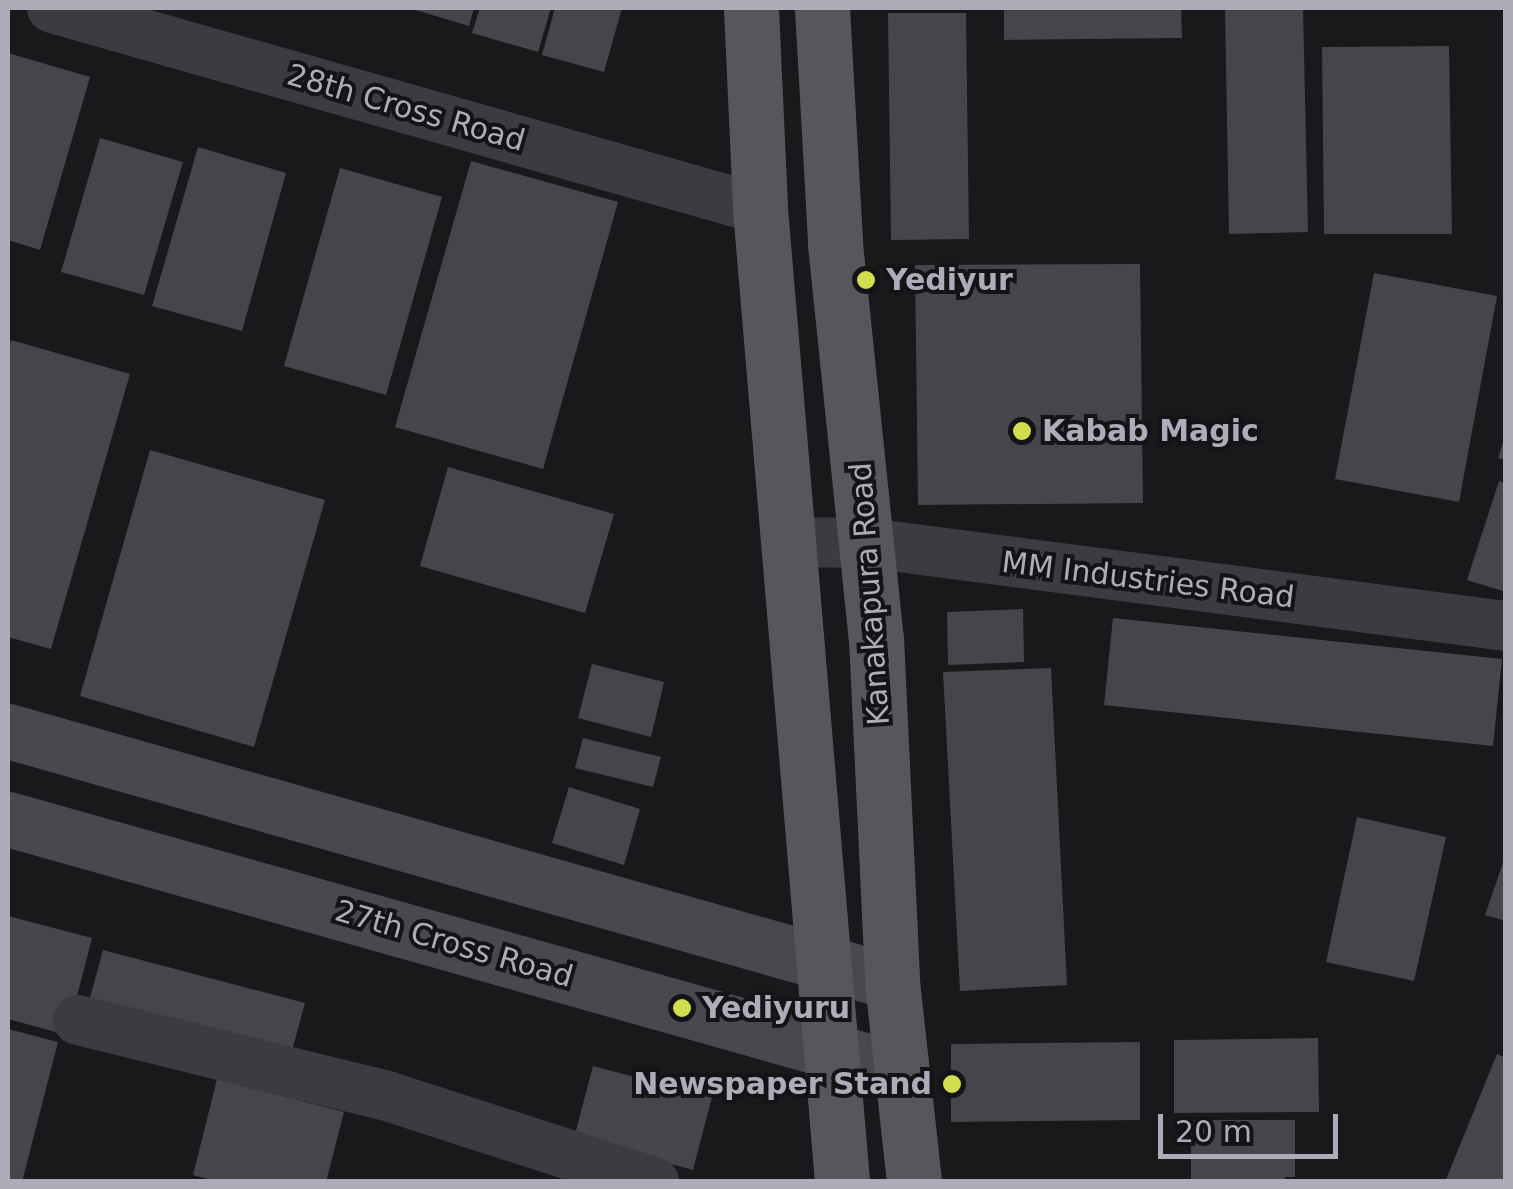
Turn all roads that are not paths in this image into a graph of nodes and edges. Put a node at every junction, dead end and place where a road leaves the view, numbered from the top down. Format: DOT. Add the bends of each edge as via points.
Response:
graph roads {
  1 [pos="52,8"];
  2 [pos="751,8"];
  3 [pos="822,8"];
  4 [pos="760,209"];
  5 [pos="791,542"];
  6 [pos="868,543"];
  7 [pos="1506,626"];
  8 [pos="8,732"];
  9 [pos="8,820"];
  10 [pos="821,961"];
  11 [pos="892,982"];
  12 [pos="78,1020"];
  13 [pos="832,1050"];
  14 [pos="900,1070"];
  15 [pos="654,1182"];
  16 [pos="842,1182"];
  17 [pos="914,1182"];
  1 -- 4 [label="street, 28th Cross Road"];
  2 -- 4 [label="main road"];
  3 -- 6 [label="main road, Kanakapura Road" via="835,244"];
  4 -- 5 [label="main road"];
  5 -- 6 [label="street, MM Industries Road"];
  5 -- 10 [label="main road"];
  6 -- 7 [label="street, MM Industries Road"];
  6 -- 11 [label="main road, Kanakapura Road"];
  8 -- 10 [label="street"];
  9 -- 13 [label="street, 27th Cross Road"];
  10 -- 11 [label="street"];
  10 -- 13 [label="main road"];
  11 -- 14 [label="main road, Kanakapura Road"];
  12 -- 15 [label="street" via="387,1096"];
  13 -- 14 [label="street, 27th Cross Road"];
  13 -- 16 [label="main road"];
  14 -- 17 [label="main road, Kanakapura Road"];
}
